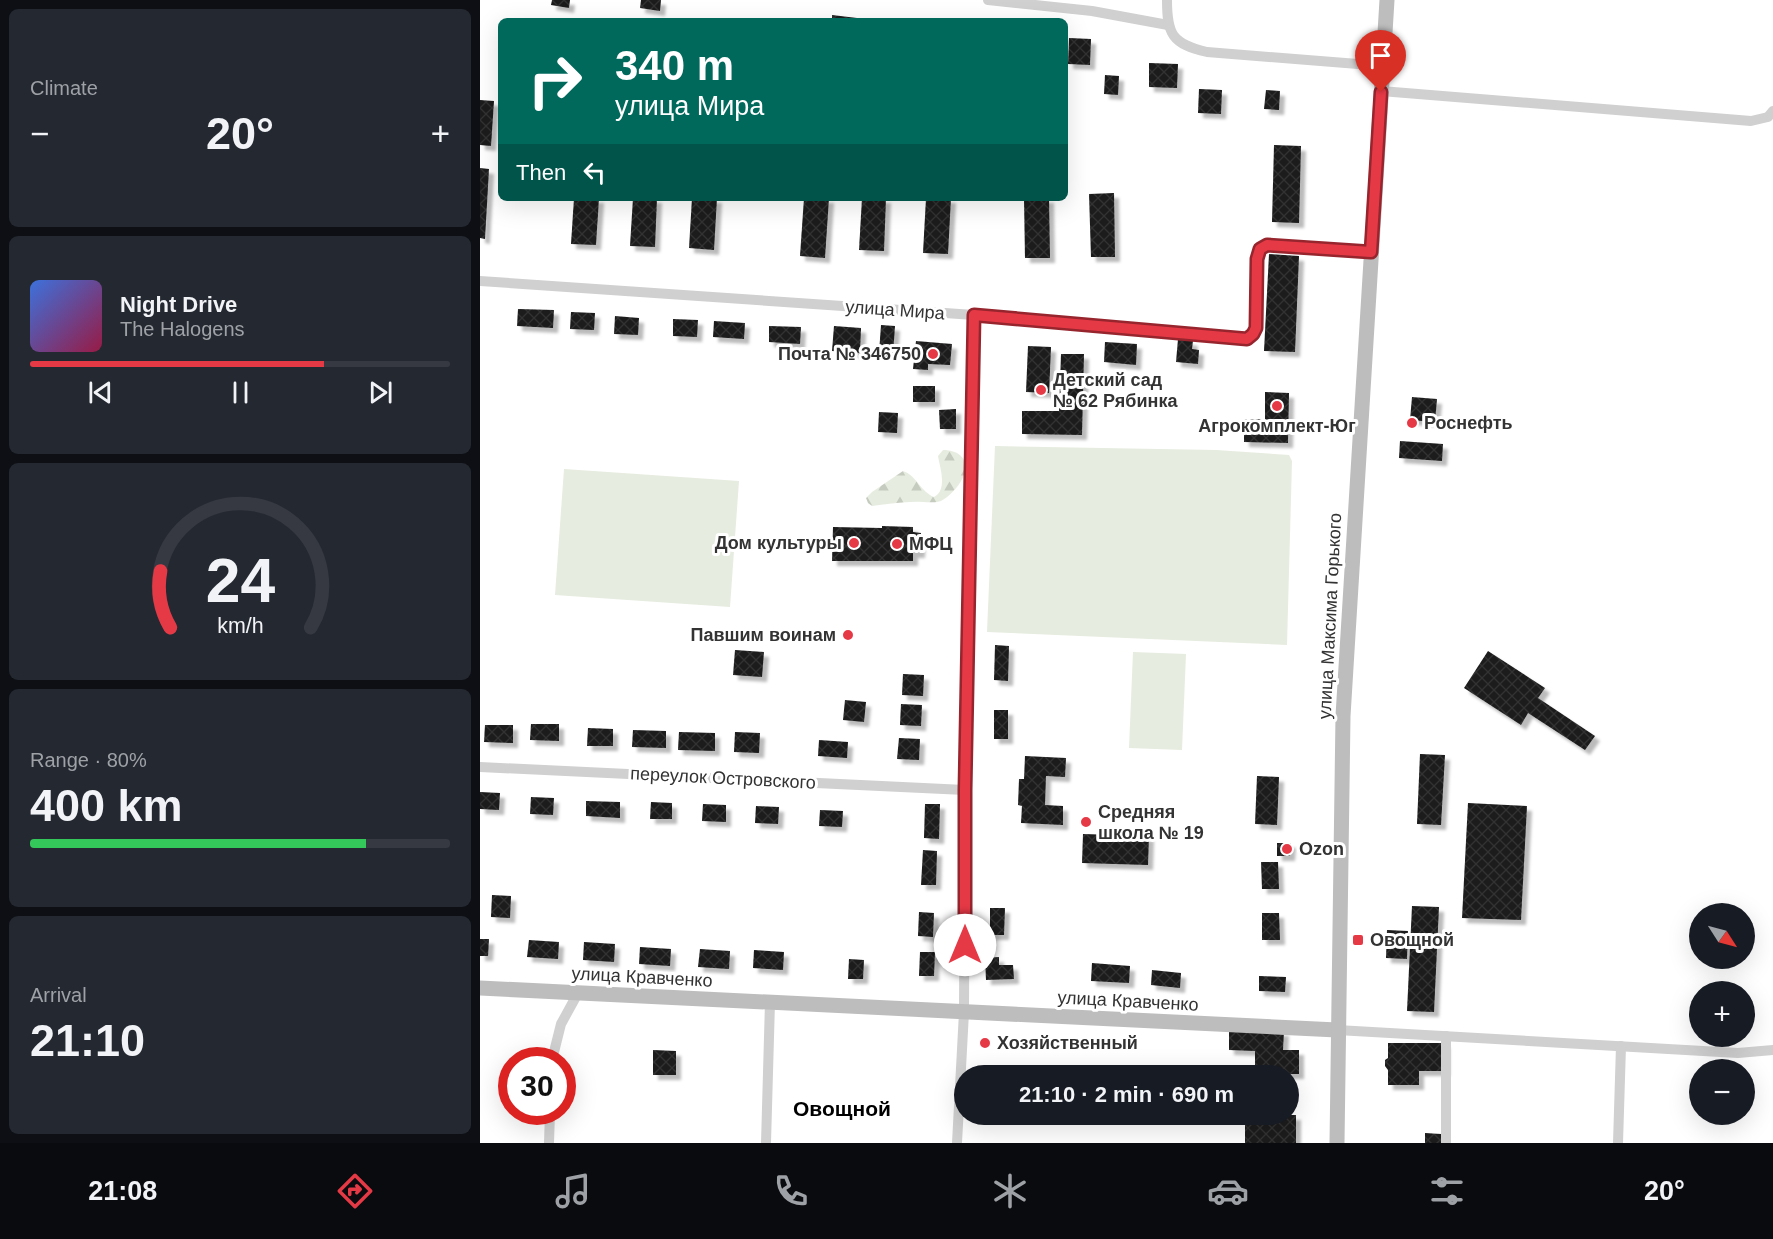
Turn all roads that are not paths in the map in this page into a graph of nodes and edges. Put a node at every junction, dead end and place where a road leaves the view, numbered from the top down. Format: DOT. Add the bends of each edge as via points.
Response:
graph roads {
  1 [pos="988,0"];
  2 [pos="1167,0"];
  3 [pos="1387,0"];
  4 [pos="1168,25"];
  5 [pos="1383,66"];
  6 [pos="1381,92"];
  7 [pos="1773,111"];
  8 [pos="1371,252"];
  9 [pos="480,281"];
  10 [pos="974,315"];
  11 [pos="480,767"];
  12 [pos="965,790"];
  13 [pos="480,988"];
  14 [pos="578,993"];
  15 [pos="770,1002"];
  16 [pos="964,1012"];
  17 [pos="1337,1030"];
  18 [pos="1446,1036"];
  19 [pos="1621,1046"];
  20 [pos="555,1047"];
  21 [pos="1768,1051"];
  22 [pos="1773,1059"];
  23 [pos="550,1125"];
  24 [pos="549,1143"];
  25 [pos="766,1143"];
  26 [pos="957,1143"];
  27 [pos="1336,1143"];
  28 [pos="1446,1143"];
  29 [pos="1618,1143"];
  1 -- 4 [label="street" via="1092,11"];
  2 -- 4 [label="street"];
  3 -- 5 [label="main road, улица Максима Горького"];
  4 -- 5 [label="street" via="1184,45 1207,52"];
  5 -- 6 [label="main road, улица Максима Горького"];
  6 -- 7 [label="street" via="1751,121 1768,117"];
  6 -- 8 [label="main road, улица Максима Горького"];
  8 -- 10 [label="street, улица Мира" via="1267,245 1260,249 1256,328 1247,339"];
  8 -- 17 [label="main road, улица Максима Горького" via="1343,716"];
  9 -- 10 [label="street, улица Мира"];
  10 -- 12 [label="street"];
  11 -- 12 [label="street, переулок Островского"];
  12 -- 16 [label="street"];
  13 -- 14 [label="main road, улица Кравченко"];
  14 -- 15 [label="main road, улица Кравченко"];
  14 -- 20 [label="street" via="561,1024"];
  15 -- 16 [label="main road, улица Кравченко"];
  15 -- 25 [label="street"];
  16 -- 17 [label="main road, улица Кравченко"];
  16 -- 26 [label="street"];
  17 -- 18 [label="street, улица Кравченко"];
  17 -- 27 [label="main road, улица Максима Горького"];
  18 -- 19 [label="street, улица Кравченко"];
  18 -- 28 [label="street"];
  19 -- 21 [label="street, улица Кравченко" via="1738,1053"];
  19 -- 29 [label="street"];
  21 -- 22 [label="street"];
  23 -- 24 [label="street"];
}
